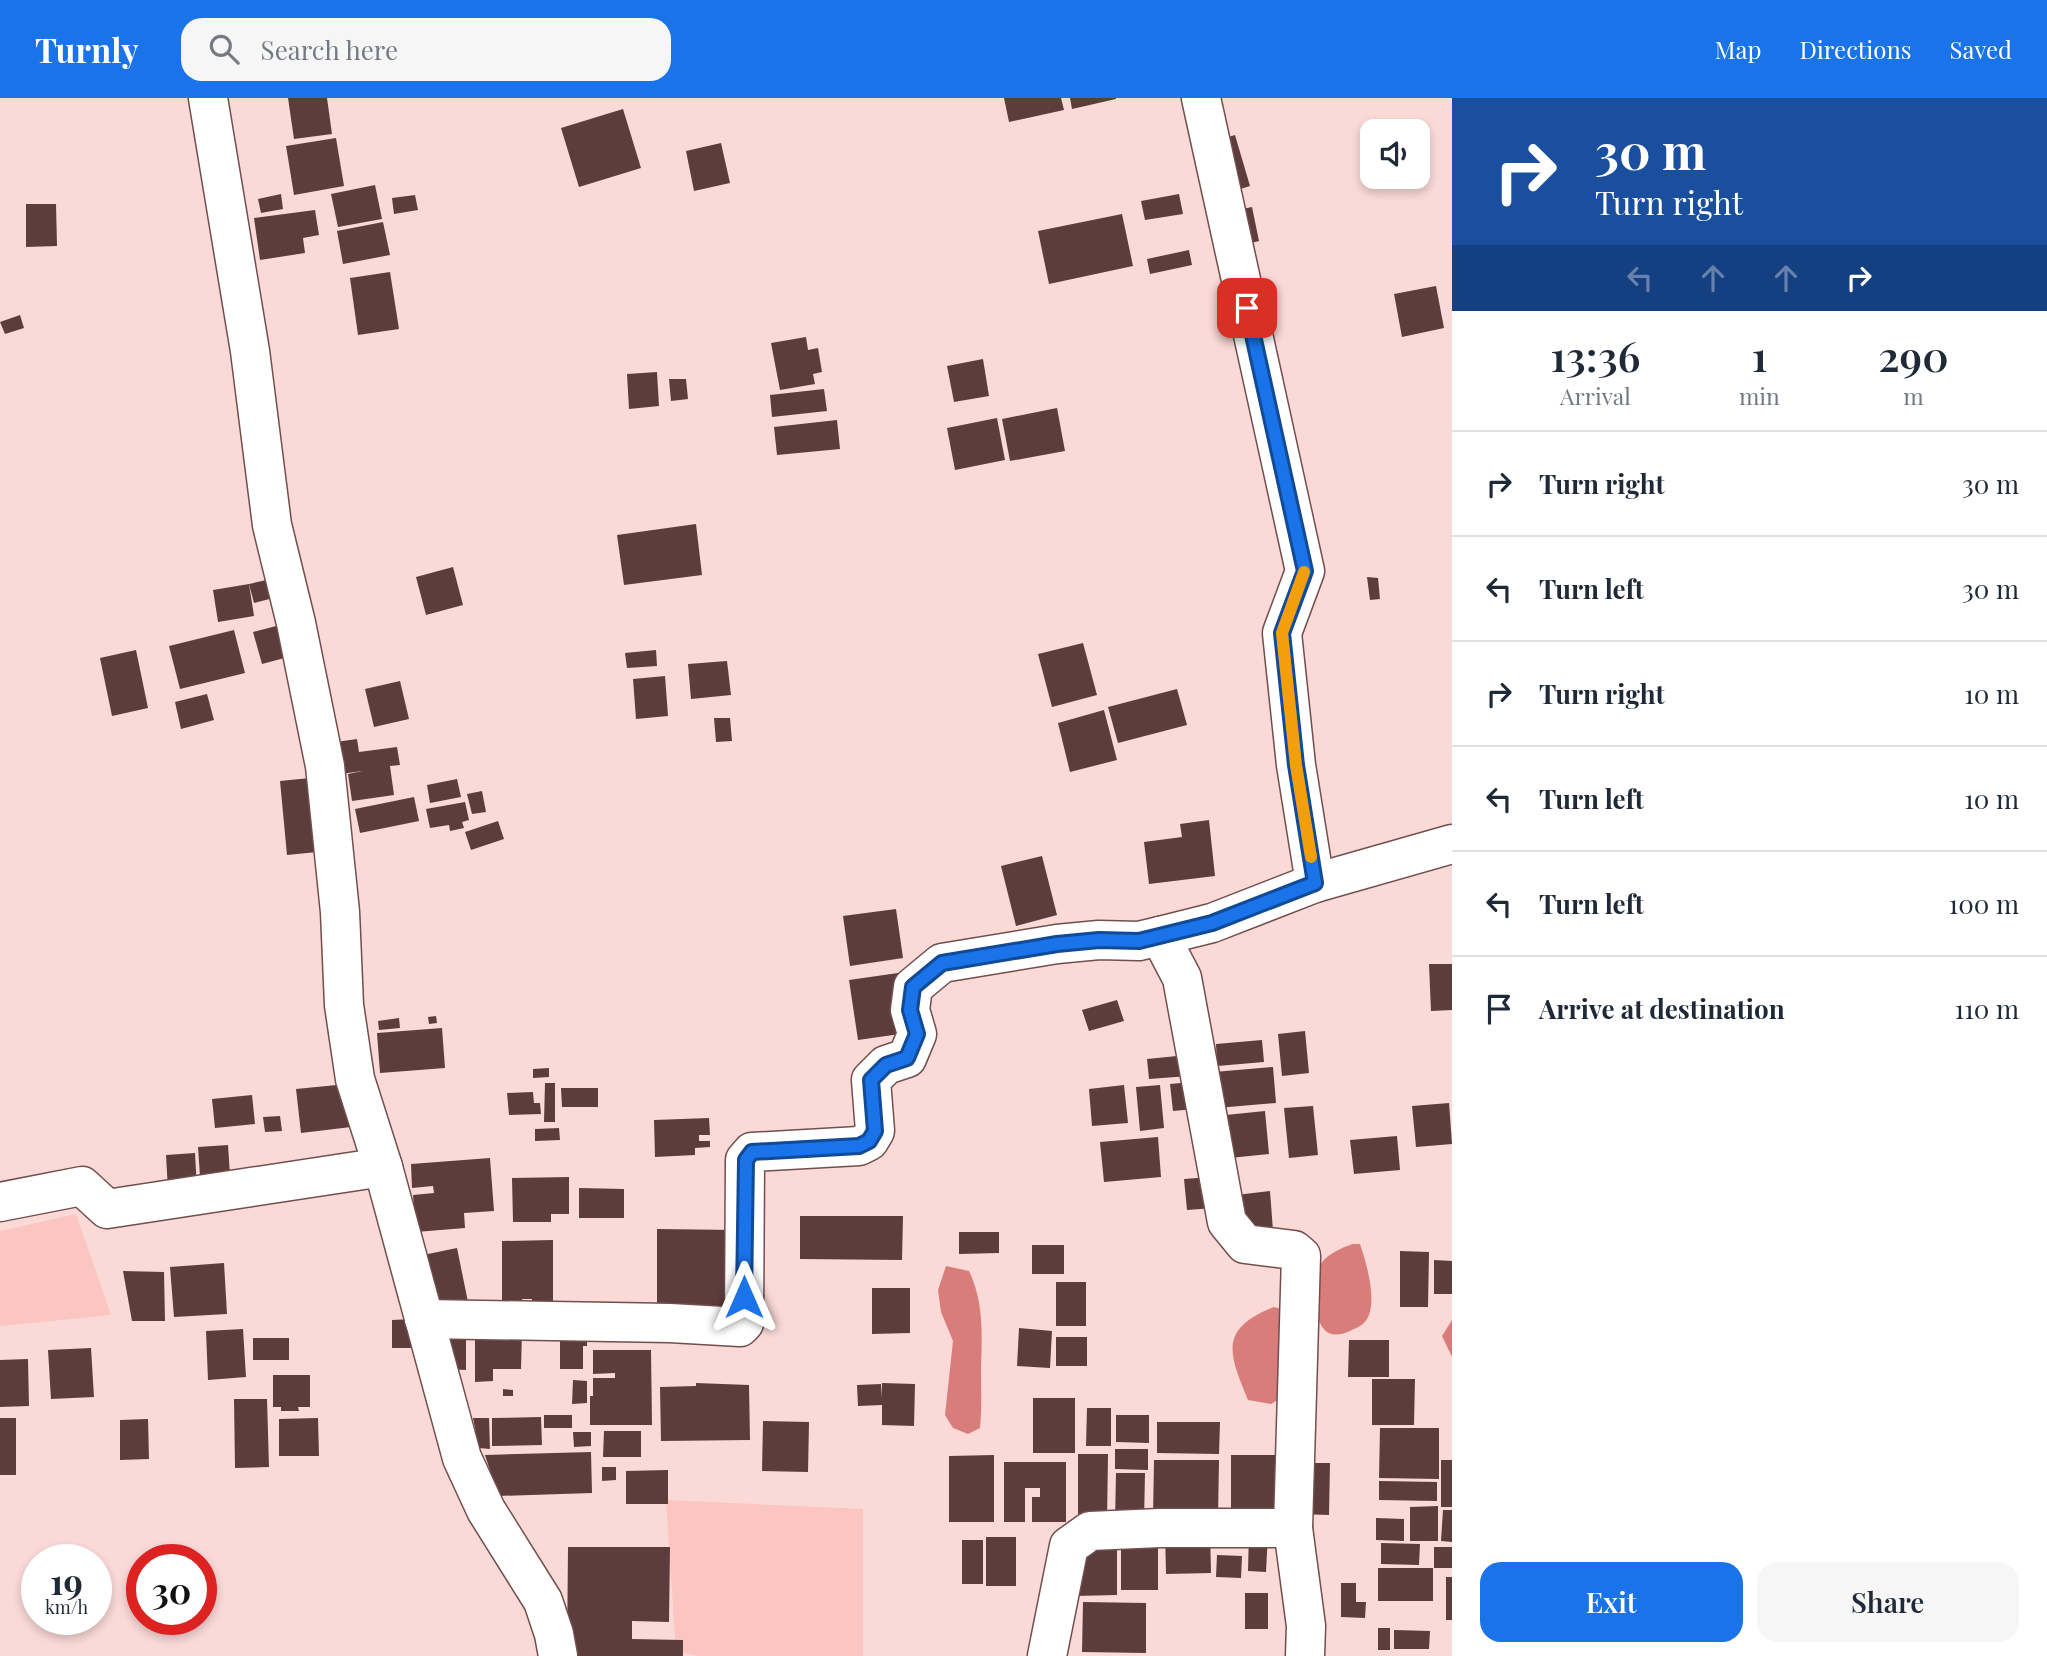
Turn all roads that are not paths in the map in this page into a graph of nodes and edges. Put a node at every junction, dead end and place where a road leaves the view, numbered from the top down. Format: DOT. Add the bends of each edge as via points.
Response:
graph roads {
  1 [pos="208,98"];
  2 [pos="1201,98"];
  3 [pos="1452,844"];
  4 [pos="1315,883"];
  5 [pos="1160,936"];
  6 [pos="383,1167"];
  7 [pos="0,1202"];
  8 [pos="424,1319"];
  9 [pos="1293,1528"];
  10 [pos="558,1656"];
  11 [pos="1047,1656"];
  12 [pos="1305,1656"];
  1 -- 6 [label="street" via="250,351 272,525 325,766 344,1005 355,1079"];
  2 -- 4 [label="street" via="1305,571 1282,633"];
  3 -- 4 [label="street"];
  4 -- 5 [label="street" via="1212,923"];
  5 -- 8 [label="street" via="1057,944 942,963 922,978 913,987 910,1010 917,1034 907,1058 886,1065 871,1080 875,1131 869,1141 859,1146 752,1152 746,1160 744,1323 740,1327"];
  5 -- 9 [label="street" via="1182,978 1227,1222 1245,1244 1294,1250 1301,1256"];
  6 -- 7 [label="street" via="107,1209 82,1186"];
  6 -- 8 [label="street"];
  8 -- 10 [label="street" via="462,1458 486,1510 542,1601"];
  9 -- 11 [label="street" via="1090,1531 1069,1546"];
  9 -- 12 [label="street" via="1306,1626"];
}
